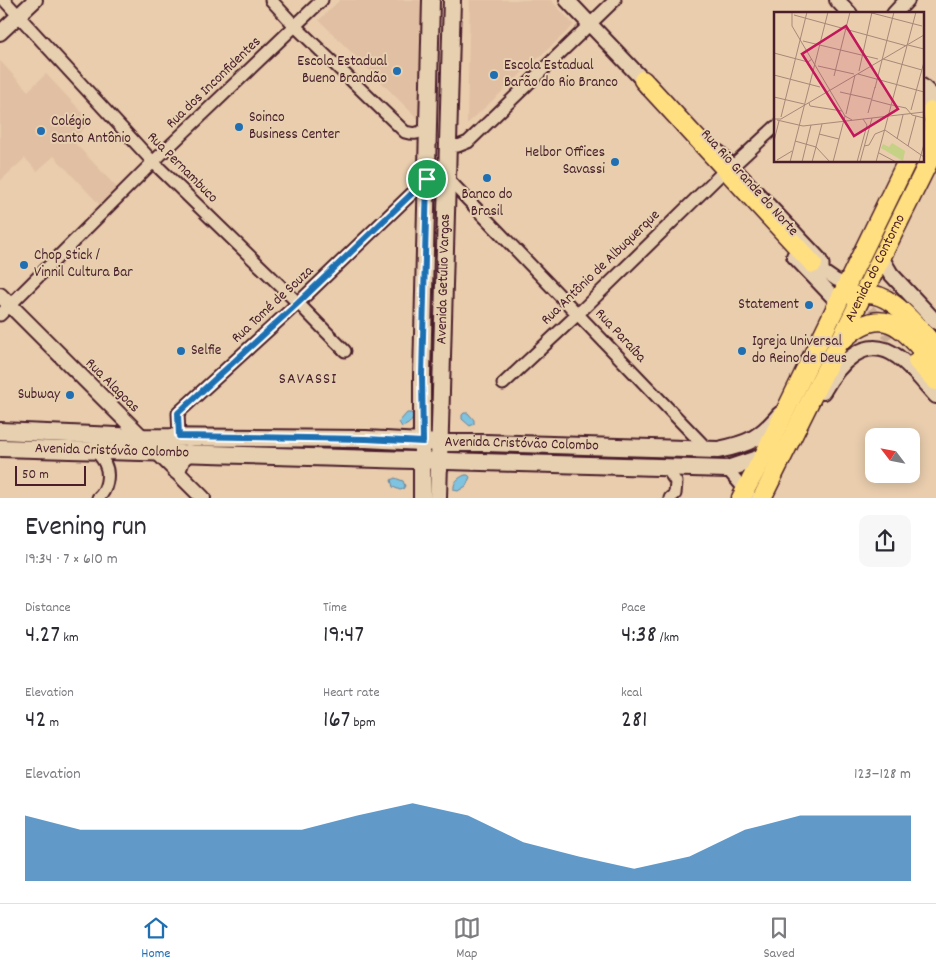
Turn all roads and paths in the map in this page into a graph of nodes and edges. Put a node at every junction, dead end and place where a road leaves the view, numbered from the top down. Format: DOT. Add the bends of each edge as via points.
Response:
graph roads {
  1 [pos="4,0"];
  2 [pos="34,0"];
  3 [pos="271,0"];
  4 [pos="322,0"];
  5 [pos="431,0"];
  6 [pos="452,0"];
  7 [pos="567,0"];
  8 [pos="615,0"];
  9 [pos="837,0"];
  10 [pos="907,0"];
  11 [pos="848,12"];
  12 [pos="896,12"];
  13 [pos="19,15"];
  14 [pos="590,24"];
  15 [pos="295,26"];
  16 [pos="0,33"];
  17 [pos="643,80"];
  18 [pos="924,90"];
  19 [pos="931,103"];
  20 [pos="924,123"];
  21 [pos="428,128"];
  22 [pos="774,128"];
  23 [pos="448,144"];
  24 [pos="936,147"];
  25 [pos="153,162"];
  26 [pos="907,162"];
  27 [pos="936,163"];
  28 [pos="734,165"];
  29 [pos="720,175"];
  30 [pos="923,176"];
  31 [pos="448,178"];
  32 [pos="427,179"];
  33 [pos="403,202"];
  34 [pos="426,209"];
  35 [pos="881,257"];
  36 [pos="816,270"];
  37 [pos="848,284"];
  38 [pos="864,293"];
  39 [pos="0,295"];
  40 [pos="298,303"];
  41 [pos="835,308"];
  42 [pos="5,310"];
  43 [pos="578,313"];
  44 [pos="936,322"];
  45 [pos="893,335"];
  46 [pos="839,344"];
  47 [pos="936,346"];
  48 [pos="345,351"];
  49 [pos="936,366"];
  50 [pos="936,381"];
  51 [pos="503,384"];
  52 [pos="936,396"];
  53 [pos="787,406"];
  54 [pos="0,431"];
  55 [pos="179,436"];
  56 [pos="793,436"];
  57 [pos="140,437"];
  58 [pos="423,442"];
  59 [pos="440,443"];
  60 [pos="0,448"];
  61 [pos="95,450"];
  62 [pos="708,450"];
  63 [pos="158,453"];
  64 [pos="188,453"];
  65 [pos="763,457"];
  66 [pos="431,461"];
  67 [pos="666,468"];
  68 [pos="727,469"];
  69 [pos="177,471"];
  70 [pos="746,495"];
  71 [pos="98,498"];
  72 [pos="203,498"];
  73 [pos="422,498"];
  74 [pos="438,498"];
  75 [pos="670,498"];
  76 [pos="762,498"];
  1 -- 13 [label="street, Rua Pernambuco"];
  2 -- 13 [label="street"];
  3 -- 15 [label="street"];
  4 -- 15 [label="street, Rua dos Inconfidentes"];
  5 -- 21 [label="main road, Avenida Getúlio Vargas"];
  6 -- 23 [label="main road, Avenida Getúlio Vargas"];
  7 -- 14 [label="street, Rua Rio Grande do Norte"];
  8 -- 14 [label="street"];
  9 -- 11 [label="street"];
  10 -- 12 [label="street"];
  13 -- 16 [label="street"];
  13 -- 25 [label="street, Rua Pernambuco"];
  14 -- 17 [label="street, Rua Rio Grande do Norte"];
  14 -- 23 [label="street" via="468,142 458,146"];
  15 -- 21 [label="street" via="405,132 419,134"];
  15 -- 25 [label="street, Rua dos Inconfidentes"];
  17 -- 28 [label="street, Rua Rio Grande do Norte"];
  17 -- 29 [label="street, Rua Rio Grande do Norte" via="666,116"];
  17 -- 36 [label="main road"];
  18 -- 19 [label="street"];
  19 -- 20 [label="main road"];
  19 -- 30 [label="main road" via="934,136"];
  21 -- 32 [label="main road, Avenida Getúlio Vargas"];
  22 -- 28 [label="street"];
  23 -- 31 [label="main road, Avenida Getúlio Vargas"];
  24 -- 30 [label="main road, Avenida do Contorno"];
  25 -- 40 [label="street, Rua Pernambuco"];
  25 -- 42 [label="street, Rua dos Inconfidentes"];
  26 -- 37 [label="main road, Avenida do Contorno"];
  27 -- 30 [label="main road"];
  28 -- 36 [label="street, Rua Rio Grande do Norte" via="820,258 823,264"];
  29 -- 36 [label="street, Rua Rio Grande do Norte"];
  29 -- 43 [label="street, Rua Antônio de Albuquerque"];
  30 -- 35 [label="main road, Avenida do Contorno"];
  31 -- 43 [label="street, Rua Paraíba"];
  31 -- 59 [label="main road, Avenida Getúlio Vargas"];
  32 -- 33 [label="street, Rua Tomé de Souza"];
  32 -- 34 [label="main road, Avenida Getúlio Vargas"];
  33 -- 34 [label="street" via="417,202"];
  33 -- 40 [label="street, Rua Tomé de Souza"];
  34 -- 58 [label="main road, Avenida Getúlio Vargas"];
  35 -- 38 [label="main road, Avenida do Contorno"];
  35 -- 44 [label="street" via="890,274"];
  36 -- 37 [label="street, Rua Rio Grande do Norte"];
  36 -- 41 [label="street, Rua Rio Grande do Norte"];
  37 -- 41 [label="main road, Avenida do Contorno"];
  38 -- 41 [label="main road"];
  38 -- 46 [label="main road, Avenida do Contorno"];
  38 -- 47 [label="main road" via="880,296 900,308"];
  39 -- 42 [label="street, Rua Alagoas"];
  40 -- 48 [label="street, Rua Pernambuco"];
  40 -- 55 [label="street, Rua Tomé de Souza" via="178,413"];
  41 -- 53 [label="main road, Avenida do Contorno"];
  42 -- 57 [label="street, Rua Alagoas"];
  43 -- 51 [label="street, Rua Antônio de Albuquerque"];
  43 -- 62 [label="street, Rua Paraíba"];
  45 -- 50 [label="main road"];
  46 -- 49 [label="main road" via="856,328 884,321 906,333"];
  46 -- 56 [label="main road, Avenida do Contorno"];
  52 -- 56 [label="street" via="898,357 884,349 872,348 859,352 833,374 808,419"];
  53 -- 62 [label="main road, Avenida Cristóvão Colombo" via="767,431 754,439 737,446"];
  53 -- 65 [label="main road, Avenida do Contorno"];
  54 -- 57 [label="main road, Avenida Cristóvão Colombo"];
  55 -- 57 [label="main road, Avenida Cristóvão Colombo"];
  55 -- 58 [label="main road, Avenida Cristóvão Colombo"];
  56 -- 65 [label="main road" via="778,450"];
  56 -- 76 [label="main road, Avenida do Contorno"];
  57 -- 63 [label="street, Rua Alagoas"];
  58 -- 59 [label="main road, Avenida Cristóvão Colombo"];
  58 -- 66 [label="main road, Avenida Getúlio Vargas"];
  59 -- 62 [label="main road, Avenida Cristóvão Colombo"];
  59 -- 66 [label="main road, Avenida Getúlio Vargas"];
  60 -- 61 [label="main road, Avenida Cristóvão Colombo"];
  61 -- 63 [label="main road, Avenida Cristóvão Colombo"];
  61 -- 71 [label="street" via="106,464 107,474 107,483"];
  63 -- 64 [label="main road, Avenida Cristóvão Colombo"];
  63 -- 69 [label="street, Rua Alagoas"];
  64 -- 66 [label="main road, Avenida Cristóvão Colombo"];
  64 -- 69 [label="main road" via="182,458"];
  65 -- 68 [label="main road, Avenida Cristóvão Colombo"];
  65 -- 70 [label="main road, Avenida do Contorno"];
  66 -- 67 [label="main road, Avenida Cristóvão Colombo"];
  66 -- 73 [label="main road, Avenida Getúlio Vargas"];
  66 -- 74 [label="main road, Avenida Getúlio Vargas"];
  67 -- 68 [label="main road, Avenida Cristóvão Colombo"];
  67 -- 75 [label="street" via="676,482 675,494"];
  68 -- 70 [label="street"];
  69 -- 72 [label="street, Rua Alagoas"];
}
